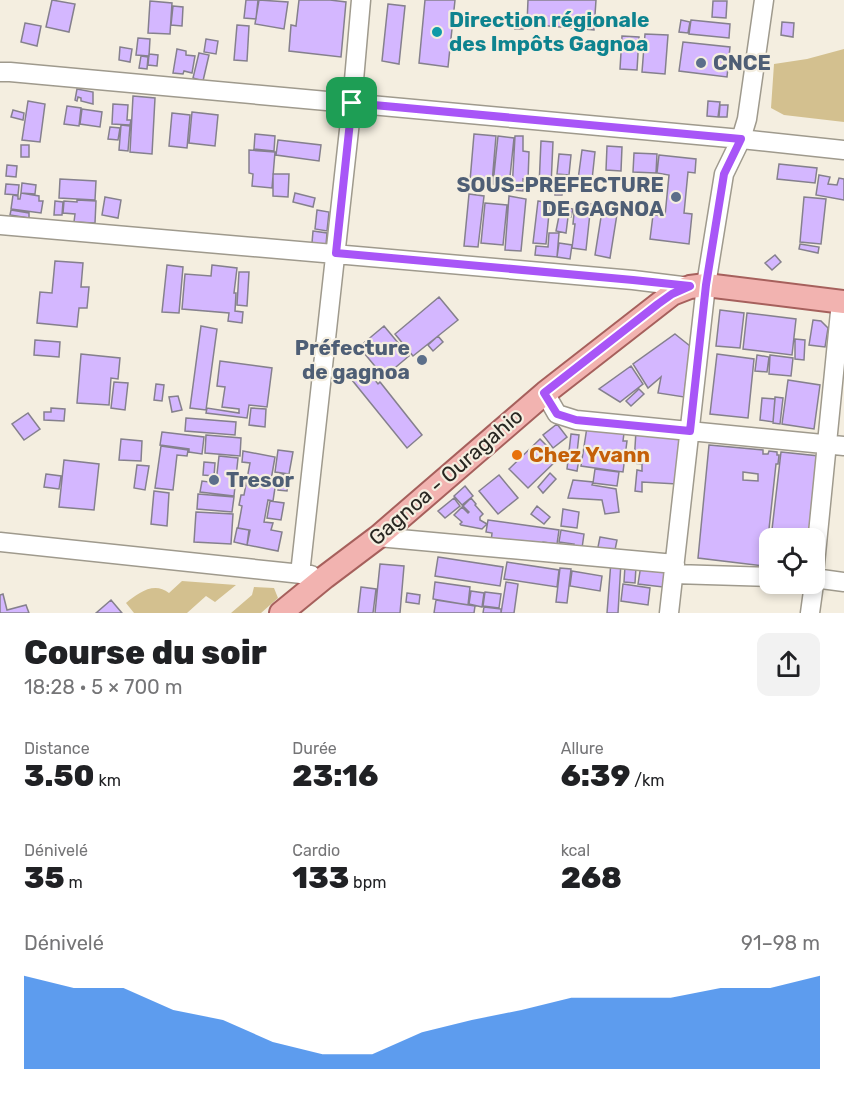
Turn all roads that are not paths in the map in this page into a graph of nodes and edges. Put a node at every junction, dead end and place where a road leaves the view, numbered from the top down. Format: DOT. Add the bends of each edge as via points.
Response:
graph roads {
  1 [pos="361,0"];
  2 [pos="764,0"];
  3 [pos="0,72"];
  4 [pos="352,103"];
  5 [pos="741,139"];
  6 [pos="844,150"];
  7 [pos="0,225"];
  8 [pos="336,253"];
  9 [pos="698,286"];
  10 [pos="843,302"];
  11 [pos="544,393"];
  12 [pos="690,431"];
  13 [pos="836,445"];
  14 [pos="822,528"];
  15 [pos="378,537"];
  16 [pos="0,542"];
  17 [pos="674,569"];
  18 [pos="300,574"];
  19 [pos="759,576"];
  20 [pos="325,577"];
  21 [pos="825,578"];
  22 [pos="844,582"];
  23 [pos="813,594"];
  24 [pos="281,613"];
  25 [pos="669,613"];
  26 [pos="810,613"];
  1 -- 4 [label="street"];
  2 -- 5 [label="street"];
  3 -- 4 [label="street"];
  4 -- 5 [label="street"];
  4 -- 8 [label="street"];
  5 -- 6 [label="street"];
  5 -- 9 [label="street" via="724,174"];
  7 -- 8 [label="street"];
  8 -- 9 [label="street"];
  8 -- 18 [label="street"];
  9 -- 10 [label="main road"];
  9 -- 11 [label="main road, Gagnoa - Ouragahio" via="672,294"];
  9 -- 12 [label="street"];
  10 -- 13 [label="street"];
  11 -- 12 [label="street" via="557,414 576,420"];
  11 -- 15 [label="main road, Gagnoa - Ouragahio"];
  12 -- 13 [label="street"];
  12 -- 17 [label="street"];
  13 -- 14 [label="street"];
  15 -- 17 [label="street"];
  15 -- 20 [label="main road, Gagnoa - Ouragahio"];
  16 -- 18 [label="street"];
  17 -- 19 [label="street"];
  17 -- 25 [label="street"];
  18 -- 20 [label="street"];
  20 -- 24 [label="main road, Gagnoa - Ouragahio"];
  21 -- 22 [label="street"];
  23 -- 26 [label="street"];
}
